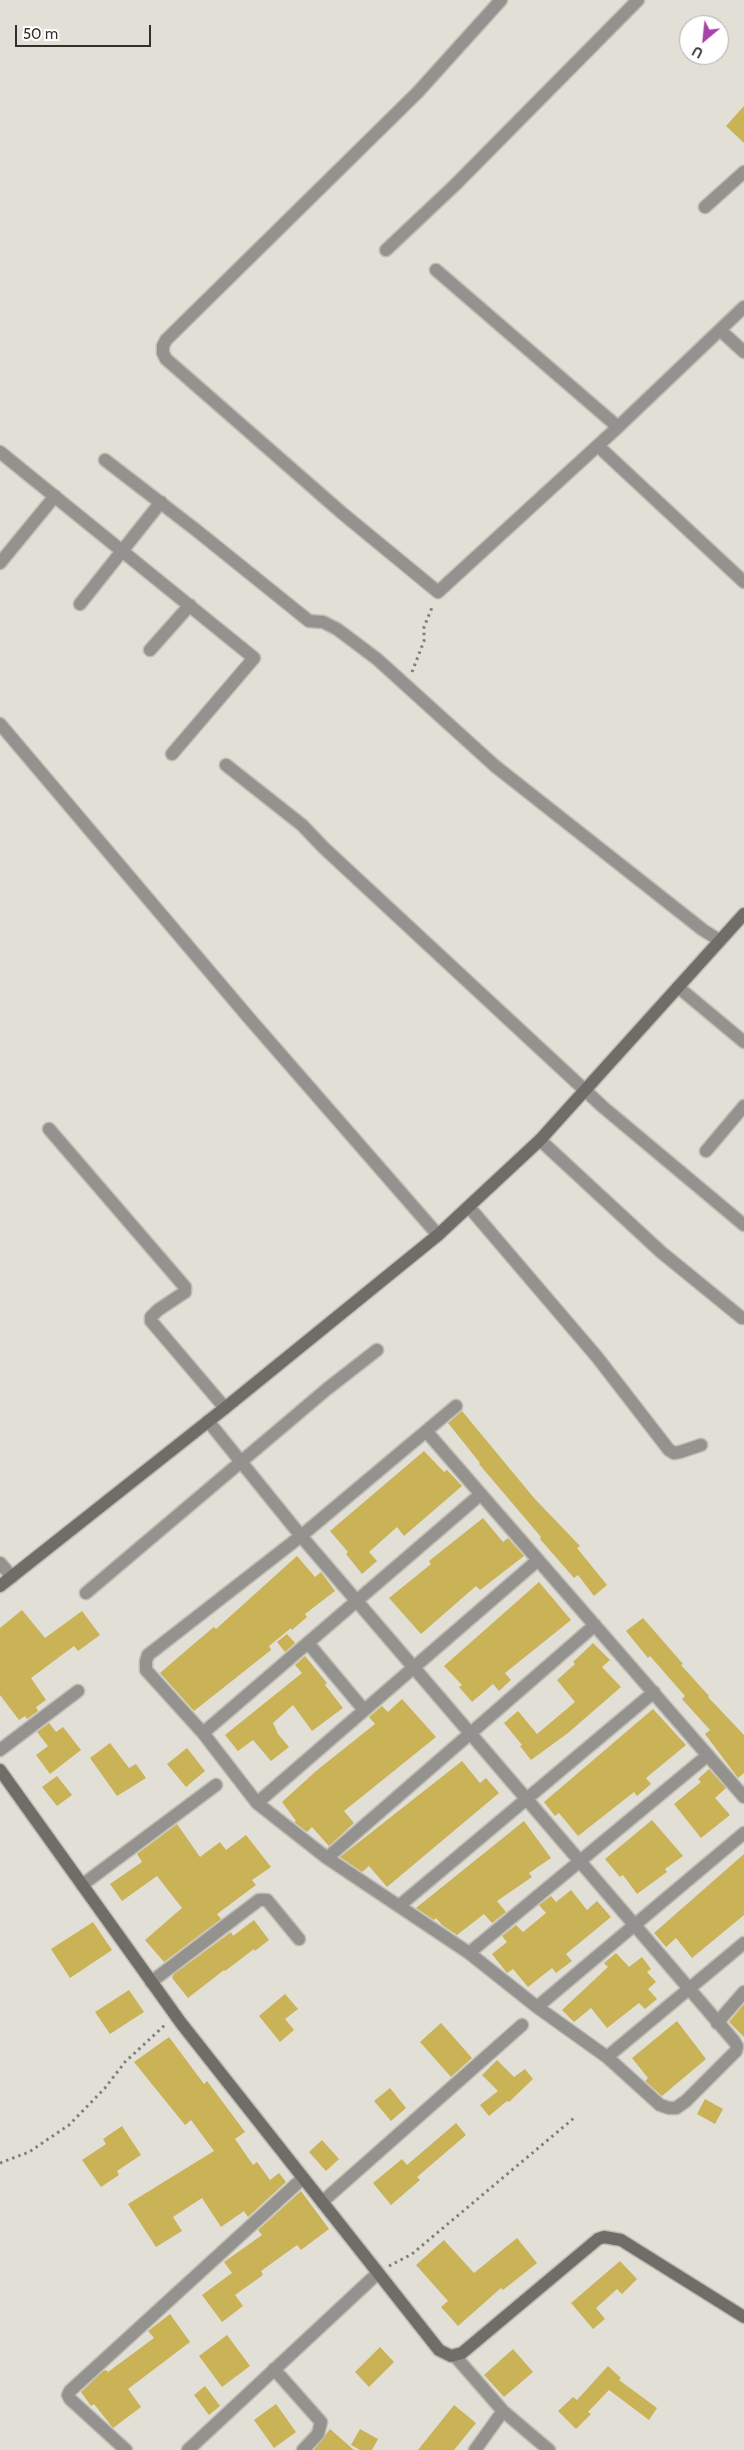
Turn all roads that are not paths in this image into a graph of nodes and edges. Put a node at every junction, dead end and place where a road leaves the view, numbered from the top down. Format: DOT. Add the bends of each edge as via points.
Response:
graph roads {
  1 [pos="501,0"];
  2 [pos="638,0"];
  3 [pos="744,172"];
  4 [pos="705,207"];
  5 [pos="386,250"];
  6 [pos="436,270"];
  7 [pos="744,307"];
  8 [pos="720,330"];
  9 [pos="744,352"];
  10 [pos="618,426"];
  11 [pos="598,446"];
  12 [pos="0,452"];
  13 [pos="106,460"];
  14 [pos="55,496"];
  15 [pos="161,502"];
  16 [pos="122,550"];
  17 [pos="0,563"];
  18 [pos="744,582"];
  19 [pos="80,604"];
  20 [pos="190,606"];
  21 [pos="150,650"];
  22 [pos="0,724"];
  23 [pos="172,754"];
  24 [pos="226,765"];
  25 [pos="744,914"];
  26 [pos="711,935"];
  27 [pos="678,986"];
  28 [pos="744,1042"];
  29 [pos="582,1088"];
  30 [pos="744,1106"];
  31 [pos="49,1129"];
  32 [pos="545,1144"];
  33 [pos="706,1151"];
  34 [pos="469,1207"];
  35 [pos="744,1225"];
  36 [pos="435,1232"];
  37 [pos="742,1318"];
  38 [pos="377,1350"];
  39 [pos="456,1406"];
  40 [pos="226,1408"];
  41 [pos="210,1424"];
  42 [pos="426,1431"];
  43 [pos="701,1445"];
  44 [pos="241,1463"];
  45 [pos="481,1494"];
  46 [pos="301,1536"];
  47 [pos="538,1560"];
  48 [pos="0,1563"];
  49 [pos="12,1576"];
  50 [pos="0,1586"];
  51 [pos="86,1593"];
  52 [pos="356,1601"];
  53 [pos="595,1625"];
  54 [pos="308,1643"];
  55 [pos="413,1668"];
  56 [pos="78,1690"];
  57 [pos="654,1692"];
  58 [pos="364,1710"];
  59 [pos="203,1734"];
  60 [pos="470,1734"];
  61 [pos="0,1750"];
  62 [pos="708,1755"];
  63 [pos="0,1770"];
  64 [pos="216,1785"];
  65 [pos="744,1797"];
  66 [pos="526,1800"];
  67 [pos="257,1803"];
  68 [pos="744,1833"];
  69 [pos="327,1858"];
  70 [pos="579,1862"];
  71 [pos="82,1885"];
  72 [pos="399,1906"];
  73 [pos="633,1925"];
  74 [pos="298,1940"];
  75 [pos="744,1943"];
  76 [pos="468,1953"];
  77 [pos="151,1982"];
  78 [pos="689,1990"];
  79 [pos="744,1992"];
  80 [pos="537,2007"];
  81 [pos="717,2023"];
  82 [pos="522,2025"];
  83 [pos="607,2057"];
  84 [pos="303,2178"];
  85 [pos="322,2202"];
  86 [pos="378,2273"];
  87 [pos="744,2317"];
  88 [pos="455,2356"];
  89 [pos="274,2369"];
  90 [pos="502,2411"];
  91 [pos="126,2450"];
  92 [pos="188,2450"];
  93 [pos="303,2450"];
  94 [pos="475,2450"];
  95 [pos="549,2450"];
  1 -- 11 [label="street" via="418,92 199,306 163,346 163,353 342,513 438,592"];
  2 -- 5 [label="street"];
  3 -- 4 [label="street"];
  6 -- 10 [label="street"];
  7 -- 8 [label="street"];
  8 -- 9 [label="street"];
  8 -- 10 [label="street"];
  10 -- 11 [label="street"];
  11 -- 18 [label="street"];
  12 -- 14 [label="street"];
  13 -- 15 [label="street"];
  14 -- 16 [label="street"];
  14 -- 17 [label="street"];
  15 -- 16 [label="street"];
  15 -- 26 [label="street" via="309,621 323,622 337,629 378,659 495,766"];
  16 -- 19 [label="street"];
  16 -- 20 [label="street"];
  20 -- 21 [label="street"];
  20 -- 23 [label="street" via="254,658"];
  22 -- 36 [label="street" via="248,1018"];
  24 -- 29 [label="street" via="302,825"];
  25 -- 26 [label="street"];
  26 -- 27 [label="street"];
  27 -- 28 [label="street"];
  27 -- 29 [label="street"];
  29 -- 32 [label="street"];
  29 -- 35 [label="street"];
  30 -- 33 [label="street"];
  31 -- 40 [label="street" via="185,1288 185,1292 158,1310 151,1321"];
  32 -- 34 [label="street"];
  32 -- 37 [label="street" via="661,1252"];
  34 -- 36 [label="street"];
  34 -- 43 [label="street" via="597,1357 669,1450 674,1453"];
  36 -- 40 [label="street"];
  38 -- 44 [label="street"];
  39 -- 42 [label="street"];
  40 -- 41 [label="street"];
  41 -- 44 [label="street"];
  41 -- 49 [label="street"];
  42 -- 45 [label="street"];
  42 -- 46 [label="street"];
  44 -- 46 [label="street"];
  44 -- 51 [label="street"];
  45 -- 47 [label="street"];
  45 -- 52 [label="street"];
  46 -- 52 [label="street"];
  46 -- 59 [label="street" via="148,1655 146,1670"];
  47 -- 53 [label="street"];
  47 -- 55 [label="street"];
  48 -- 49 [label="street"];
  49 -- 50 [label="street"];
  52 -- 54 [label="street"];
  52 -- 55 [label="street"];
  53 -- 57 [label="street"];
  53 -- 60 [label="street"];
  54 -- 58 [label="street"];
  54 -- 59 [label="street"];
  55 -- 58 [label="street"];
  55 -- 60 [label="street"];
  56 -- 61 [label="street"];
  57 -- 62 [label="street"];
  57 -- 66 [label="street"];
  58 -- 67 [label="street"];
  59 -- 67 [label="street"];
  60 -- 66 [label="street"];
  60 -- 69 [label="street"];
  62 -- 65 [label="street"];
  62 -- 70 [label="street"];
  63 -- 71 [label="street"];
  64 -- 71 [label="street"];
  66 -- 70 [label="street"];
  66 -- 72 [label="street"];
  67 -- 69 [label="street"];
  68 -- 73 [label="street"];
  69 -- 72 [label="street"];
  70 -- 73 [label="street"];
  70 -- 76 [label="street"];
  71 -- 77 [label="street"];
  72 -- 76 [label="street"];
  73 -- 78 [label="street"];
  73 -- 80 [label="street"];
  74 -- 77 [label="street" via="267,1900 259,1900"];
  75 -- 78 [label="street"];
  76 -- 80 [label="street"];
  77 -- 84 [label="street"];
  78 -- 81 [label="street"];
  78 -- 83 [label="street"];
  79 -- 81 [label="street"];
  80 -- 83 [label="street"];
  81 -- 83 [label="street" via="734,2041 736,2051 676,2108 660,2105"];
  82 -- 85 [label="street"];
  84 -- 85 [label="street"];
  84 -- 91 [label="street" via="70,2391 70,2399"];
  85 -- 86 [label="street"];
  86 -- 88 [label="street" via="439,2350"];
  86 -- 89 [label="street"];
  87 -- 88 [label="street" via="621,2240 604,2237"];
  88 -- 90 [label="street"];
  89 -- 92 [label="street"];
  89 -- 93 [label="street" via="320,2422 320,2430"];
  90 -- 94 [label="street"];
  90 -- 95 [label="street"];
}
